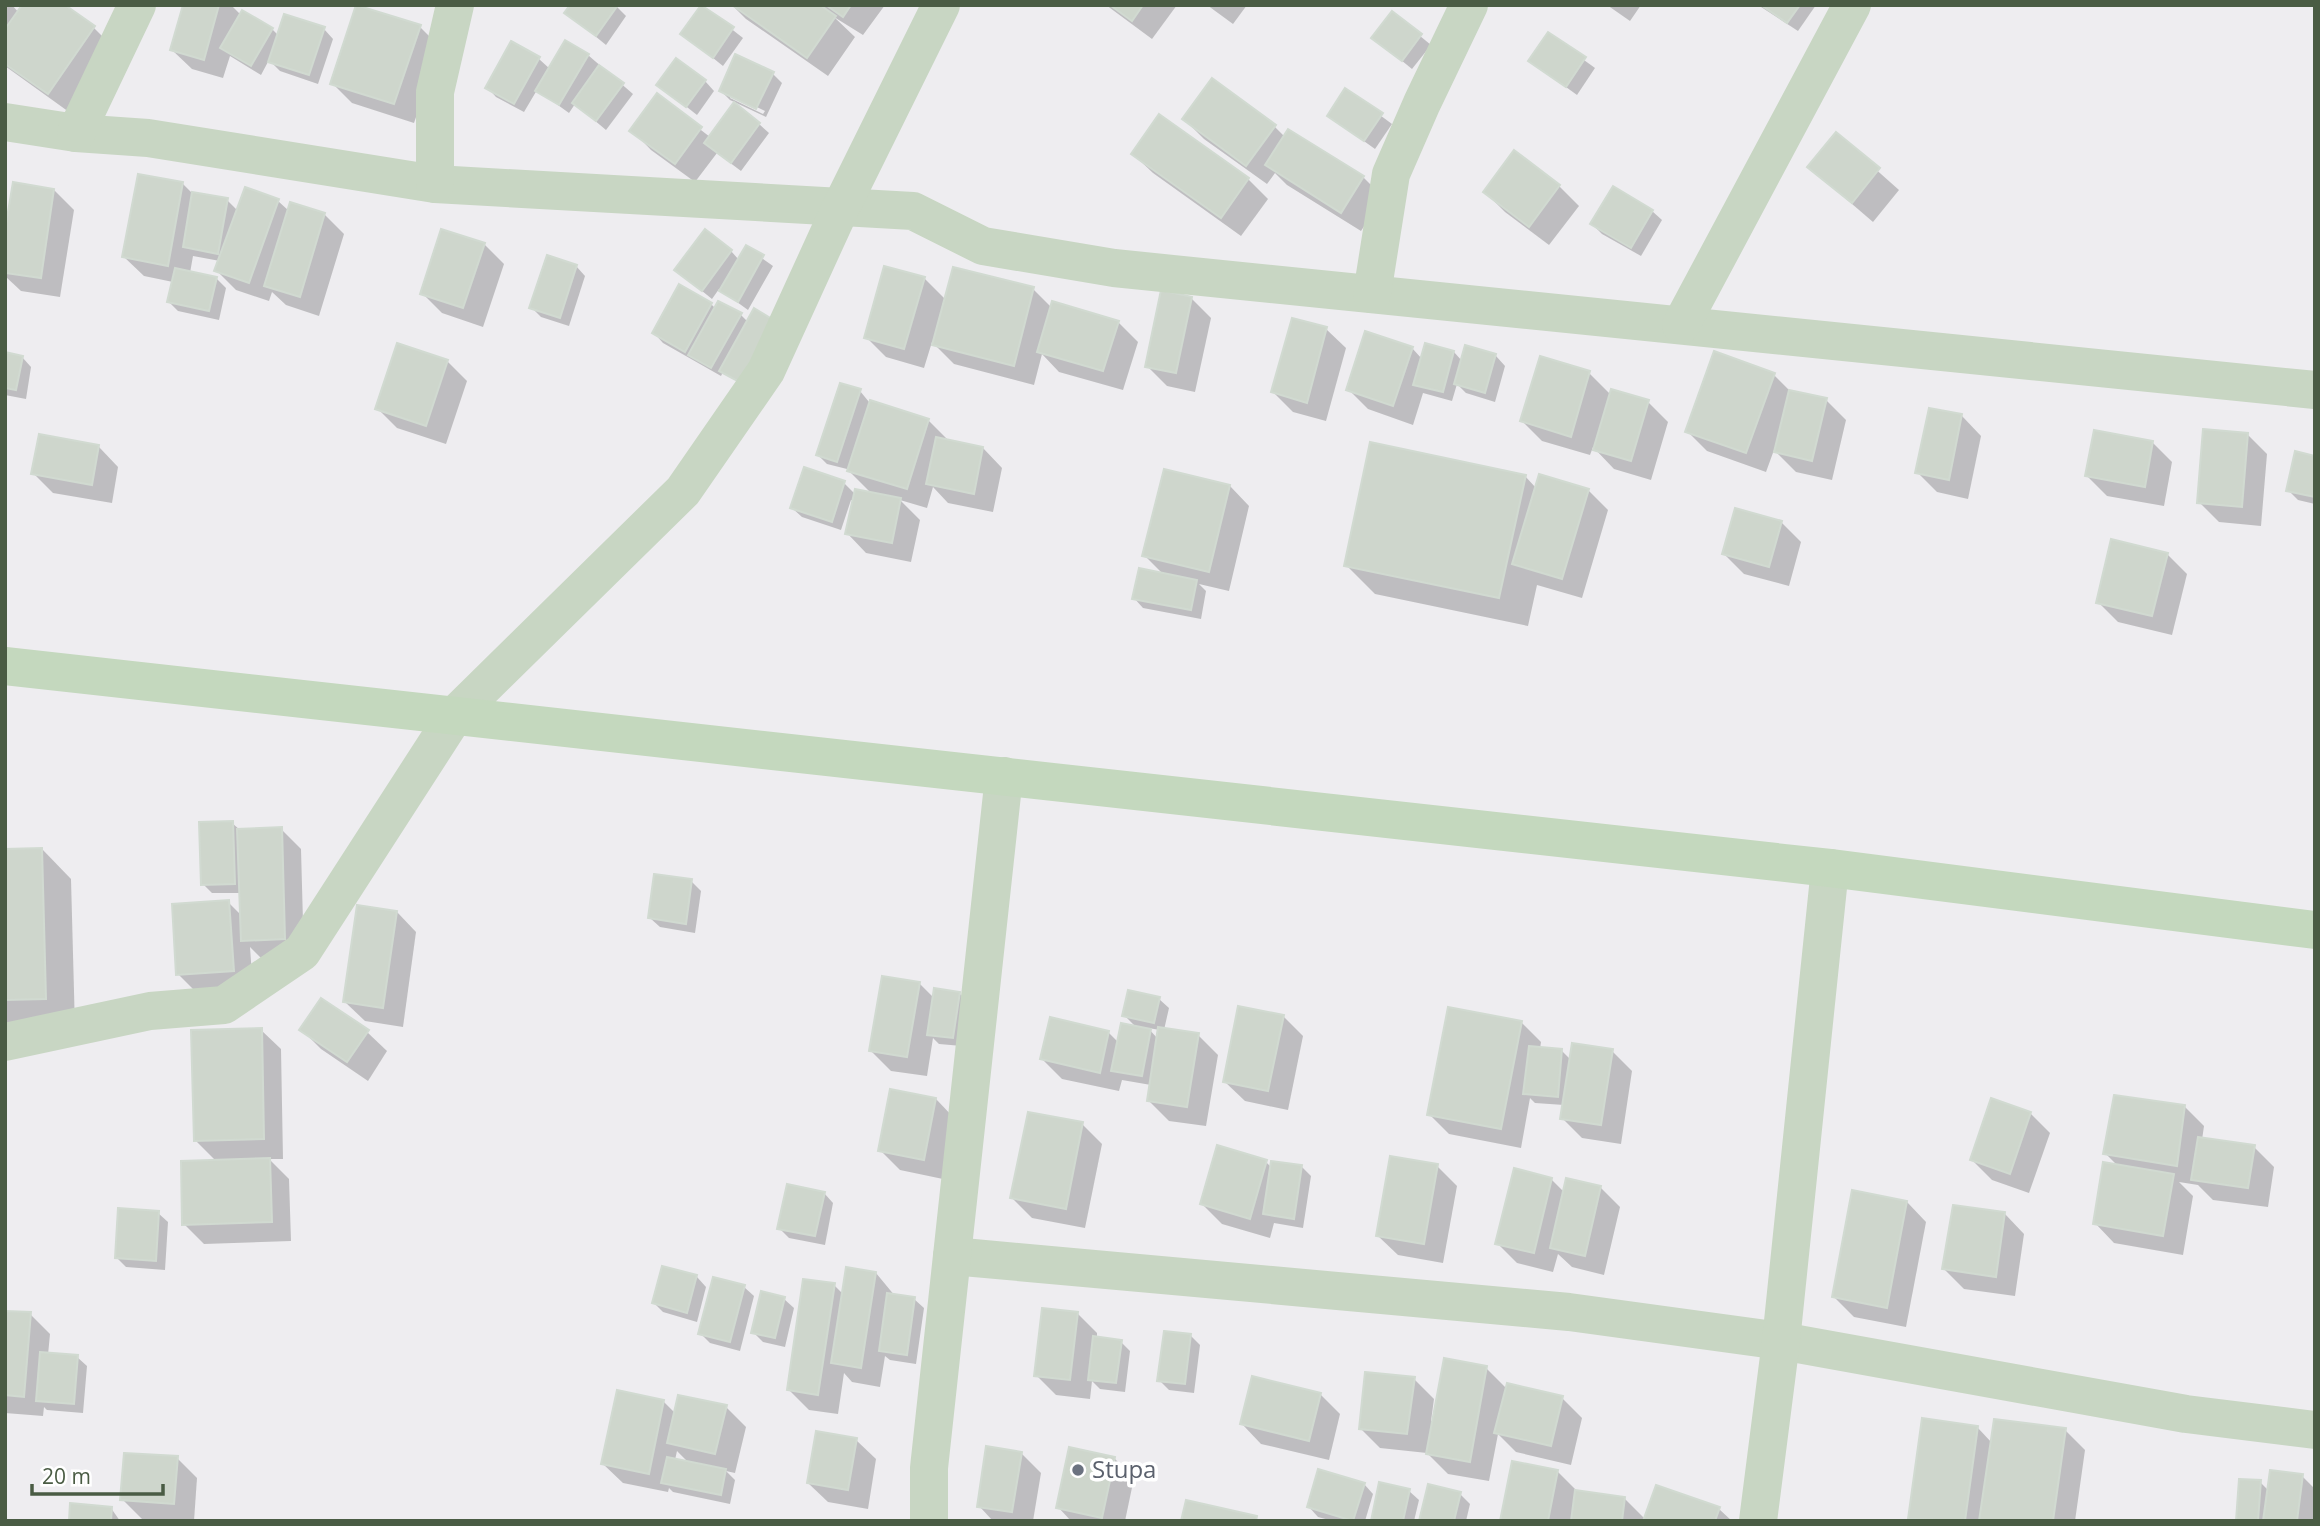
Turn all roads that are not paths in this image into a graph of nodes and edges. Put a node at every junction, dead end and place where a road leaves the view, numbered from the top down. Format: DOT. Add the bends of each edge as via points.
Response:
graph roads {
  1 [pos="137,5"];
  2 [pos="455,5"];
  3 [pos="941,5"];
  4 [pos="1469,5"];
  5 [pos="1852,5"];
  6 [pos="5,122"];
  7 [pos="76,133"];
  8 [pos="435,184"];
  9 [pos="840,209"];
  10 [pos="1372,294"];
  11 [pos="1681,325"];
  12 [pos="2315,390"];
  13 [pos="5,666"];
  14 [pos="455,715"];
  15 [pos="1004,776"];
  16 [pos="1830,868"];
  17 [pos="2315,930"];
  18 [pos="5,1042"];
  19 [pos="952,1256"];
  20 [pos="1781,1341"];
  21 [pos="2315,1430"];
  22 [pos="929,1521"];
  23 [pos="1758,1521"];
  1 -- 7 [label="street"];
  2 -- 8 [label="street" via="435,92"];
  3 -- 9 [label="street"];
  4 -- 10 [label="street" via="1391,174"];
  5 -- 11 [label="street"];
  6 -- 7 [label="street"];
  7 -- 8 [label="street" via="148,138"];
  8 -- 9 [label="street"];
  9 -- 10 [label="street" via="913,211 983,246 1114,268"];
  9 -- 14 [label="street" via="766,370 683,491"];
  10 -- 11 [label="street"];
  11 -- 12 [label="street"];
  13 -- 14 [label="main road"];
  14 -- 15 [label="main road"];
  14 -- 18 [label="street" via="302,952 224,1005 149,1011"];
  15 -- 16 [label="main road"];
  15 -- 19 [label="street"];
  16 -- 17 [label="main road"];
  16 -- 20 [label="street"];
  19 -- 20 [label="street" via="1569,1312"];
  19 -- 22 [label="street" via="929,1468"];
  20 -- 21 [label="street" via="2186,1414"];
  20 -- 23 [label="street"];
}
